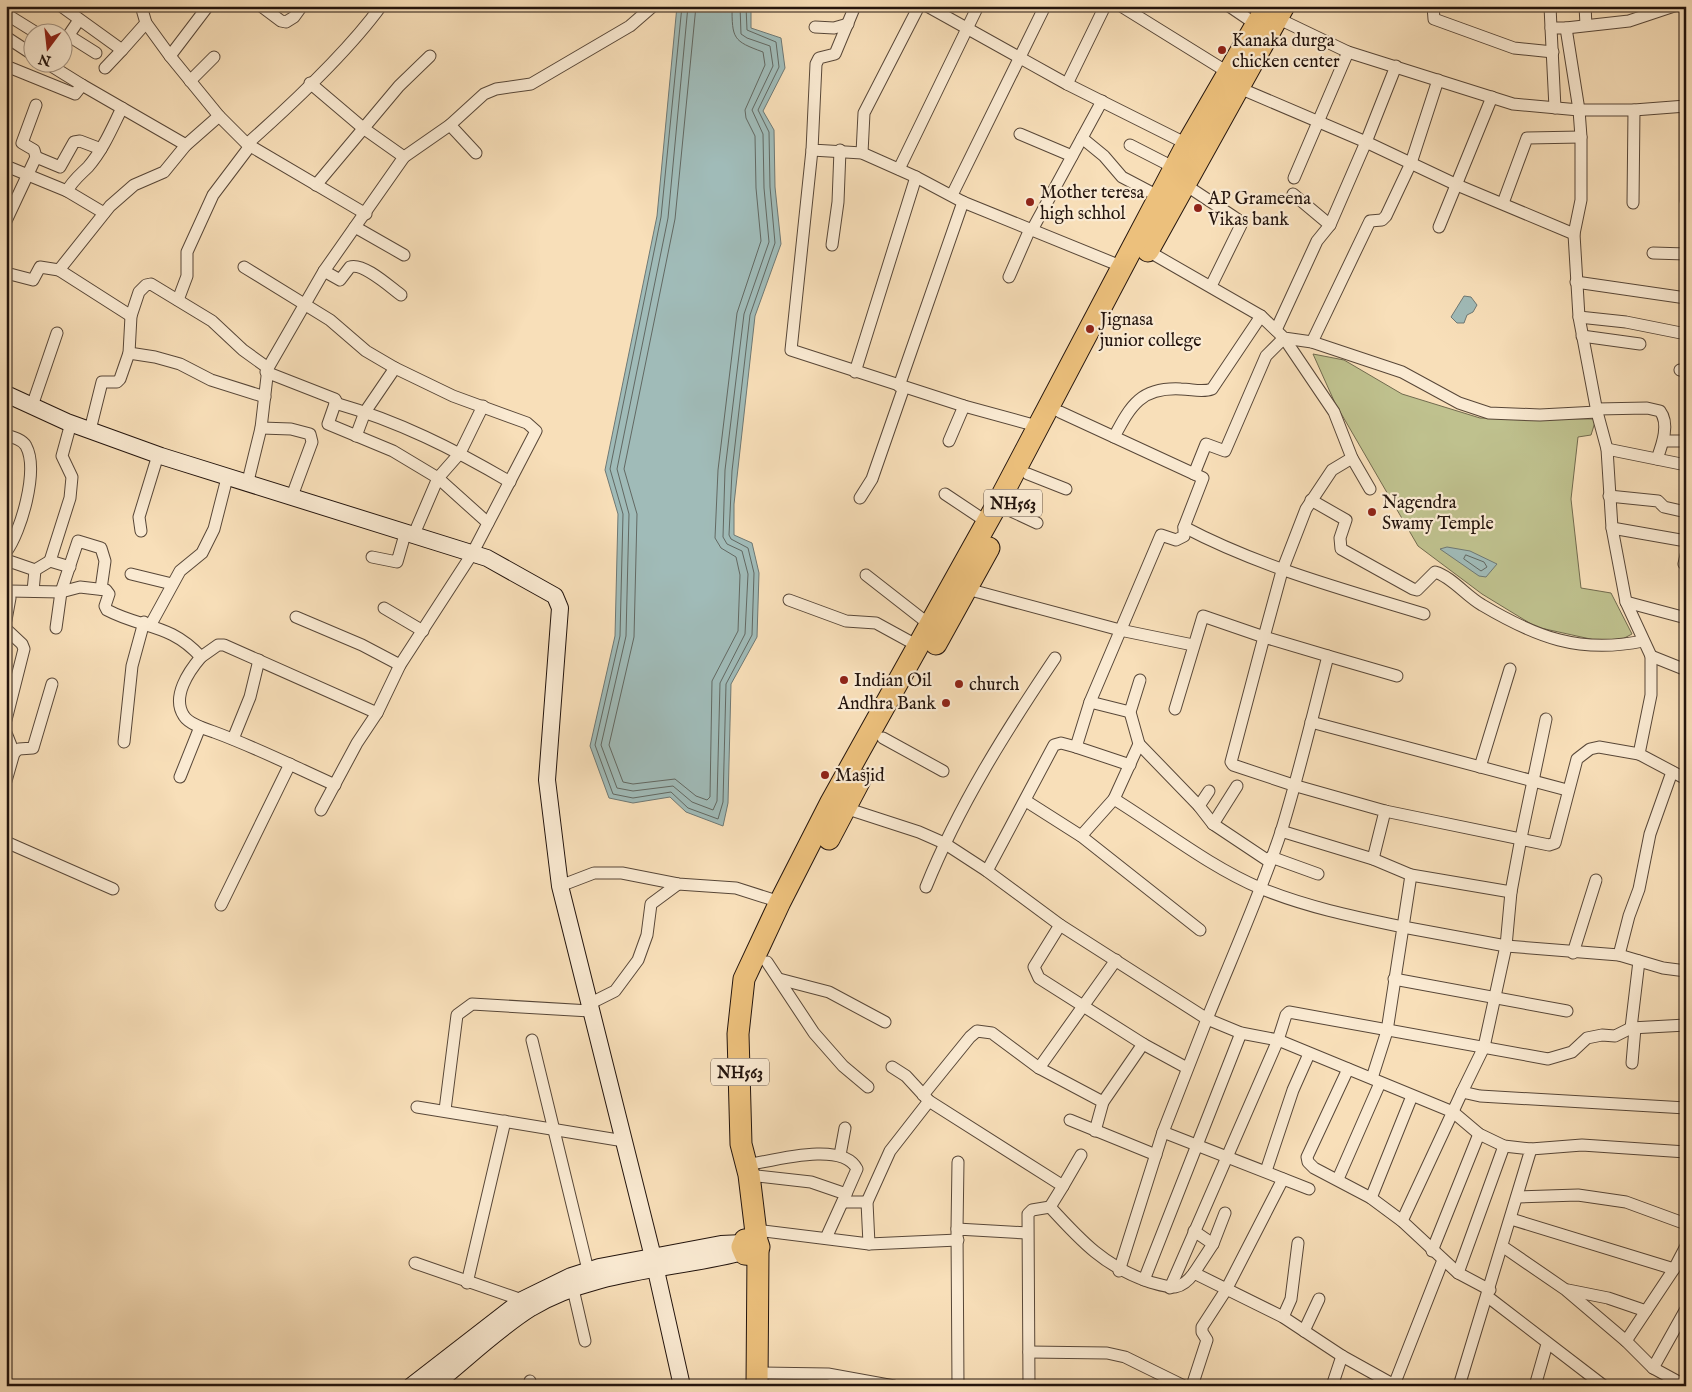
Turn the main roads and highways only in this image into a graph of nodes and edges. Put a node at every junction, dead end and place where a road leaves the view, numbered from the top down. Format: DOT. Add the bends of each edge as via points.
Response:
graph roads {
  1 [pos="1271,14"];
  2 [pos="1233,80"];
  3 [pos="1177,176"];
  4 [pos="1096,332"];
  5 [pos="838,805"];
  6 [pos="743,1000"];
  7 [pos="741,1144"];
  8 [pos="750,1245"];
  9 [pos="753,1381"];
  1 -- 2 [label="highway, NH563"];
  2 -- 3 [label="highway, NH563"];
  2 -- 3 [label="highway, NH563" via="1187,144"];
  3 -- 4 [label="highway, NH563" via="1160,197 1123,267"];
  3 -- 4 [label="highway, NH563" via="1148,251"];
  4 -- 5 [label="highway, NH563" via="1038,426 918,646"];
  4 -- 5 [label="highway, NH563" via="1060,412 967,590 883,738"];
  5 -- 6 [label="highway, NH563" via="780,902 744,979"];
  5 -- 6 [label="highway, NH563" via="773,970"];
  6 -- 7 [label="highway, NH563" via="738,1034"];
  7 -- 8 [label="highway, NH563" via="748,1170"];
  7 -- 8 [label="highway, NH563" via="736,1158 737,1196"];
  8 -- 9 [label="highway, NH563"];
}
